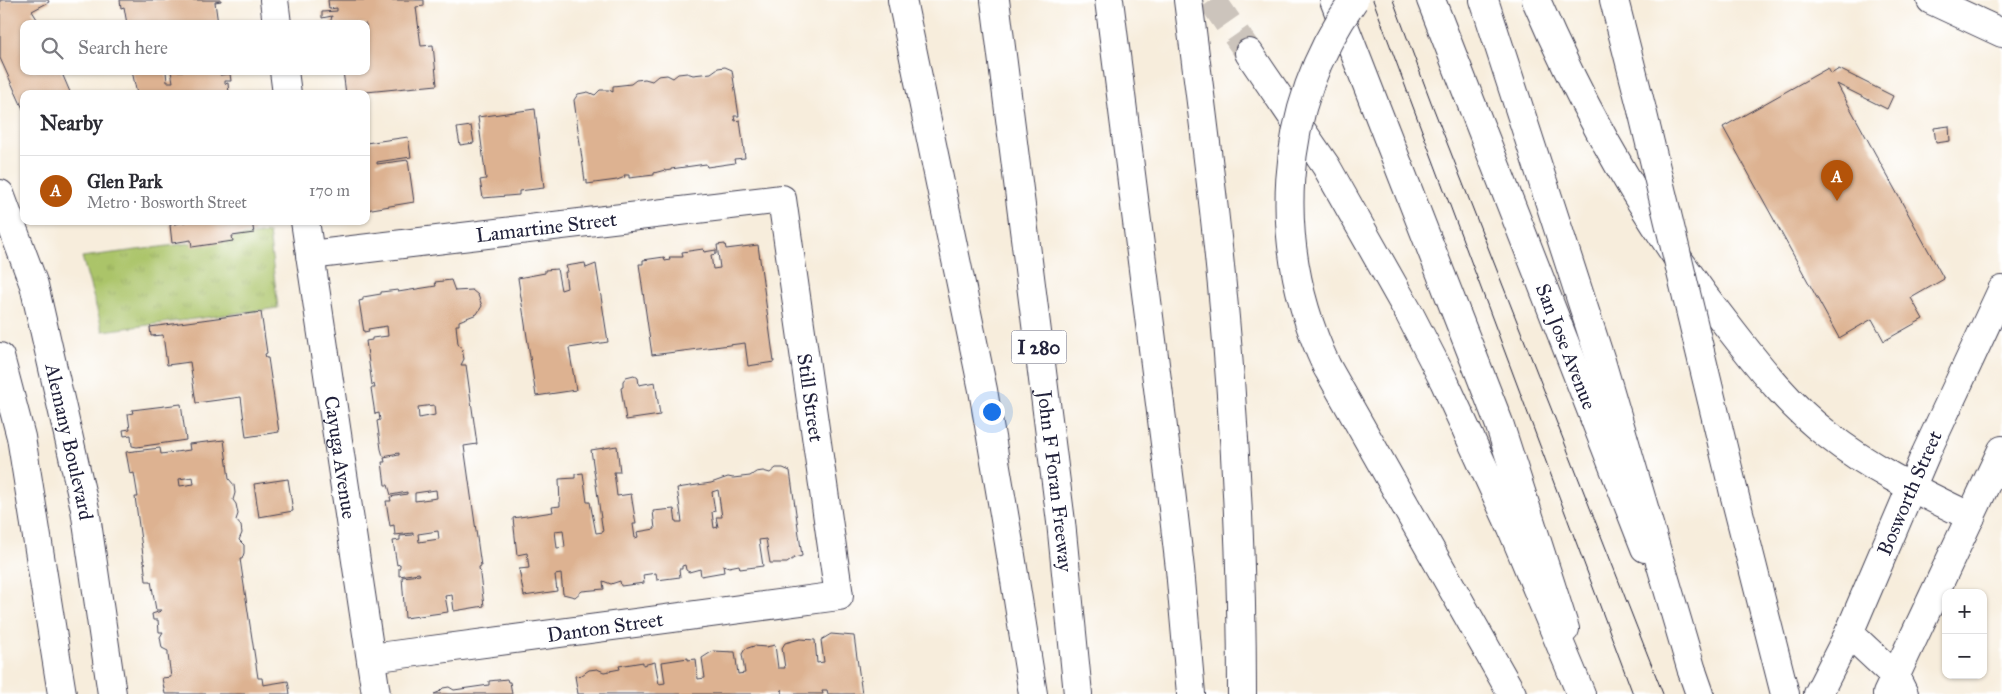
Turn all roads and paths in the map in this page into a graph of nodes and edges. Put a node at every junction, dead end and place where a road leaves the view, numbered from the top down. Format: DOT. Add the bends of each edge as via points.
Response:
graph roads {
  1 [pos="274,0"];
  2 [pos="902,0"];
  3 [pos="995,0"];
  4 [pos="1109,0"];
  5 [pos="1188,0"];
  6 [pos="1334,0"];
  7 [pos="1354,0"];
  8 [pos="1431,0"];
  9 [pos="1484,0"];
  10 [pos="1536,0"];
  11 [pos="1614,0"];
  12 [pos="1931,0"];
  13 [pos="276,20"];
  14 [pos="2002,33"];
  15 [pos="1249,53"];
  16 [pos="285,75"];
  17 [pos="286,90"];
  18 [pos="0,194"];
  19 [pos="782,199"];
  20 [pos="306,225"];
  21 [pos="310,255"];
  22 [pos="2002,290"];
  23 [pos="0,357"];
  24 [pos="2002,450"];
  25 [pos="1911,487"];
  26 [pos="1972,517"];
  27 [pos="839,596"];
  28 [pos="1849,633"];
  29 [pos="371,658"];
  30 [pos="1696,682"];
  31 [pos="1896,688"];
  32 [pos="62,694"];
  33 [pos="112,694"];
  34 [pos="376,694"];
  35 [pos="1033,694"];
  36 [pos="1078,694"];
  37 [pos="1191,694"];
  38 [pos="1242,694"];
  39 [pos="1512,694"];
  40 [pos="1580,694"];
  41 [pos="1586,694"];
  42 [pos="1785,694"];
  43 [pos="1818,694"];
  1 -- 13 [label="main road"];
  2 -- 35 [label="main road" via="983,390"];
  3 -- 36 [label="main road, John F Foran Freeway / I 280" via="1061,522"];
  4 -- 37 [label="main road" via="1172,500"];
  5 -- 38 [label="main road" via="1230,379 1240,557"];
  6 -- 41 [label="main road" via="1499,423"];
  7 -- 39 [label="main road, bridge" via="1320,56 1302,102 1290,184 1290,232 1296,276 1305,312 1327,366"];
  8 -- 30 [label="main road, San Jose Avenue"];
  9 -- 30 [label="main road" via="1601,360"];
  10 -- 25 [label="main road" via="1579,94 1614,159 1680,265 1720,317 1758,365 1826,434 1848,451"];
  11 -- 42 [label="main road, bridge"];
  12 -- 14 [label="main road"];
  15 -- 40 [label="main road" via="1326,166 1409,313 1512,530"];
  16 -- 17 [label="main road"];
  18 -- 33 [label="main road, Alemany Boulevard" via="34,285 82,500"];
  19 -- 21 [label="main road, Lamartine Street"];
  19 -- 27 [label="main road, Still Street"];
  20 -- 21 [label="main road, Cayuga Avenue"];
  21 -- 29 [label="main road, Cayuga Avenue"];
  22 -- 25 [label="main road, Bosworth Street"];
  23 -- 32 [label="main road" via="20,437"];
  24 -- 26 [label="main road"];
  25 -- 26 [label="main road"];
  25 -- 28 [label="main road, Bosworth Street"];
  26 -- 31 [label="main road"];
  27 -- 29 [label="main road, Danton Street"];
  28 -- 31 [label="main road"];
  28 -- 43 [label="main road, Bosworth Street"];
  29 -- 34 [label="main road, Cayuga Avenue"];
}
